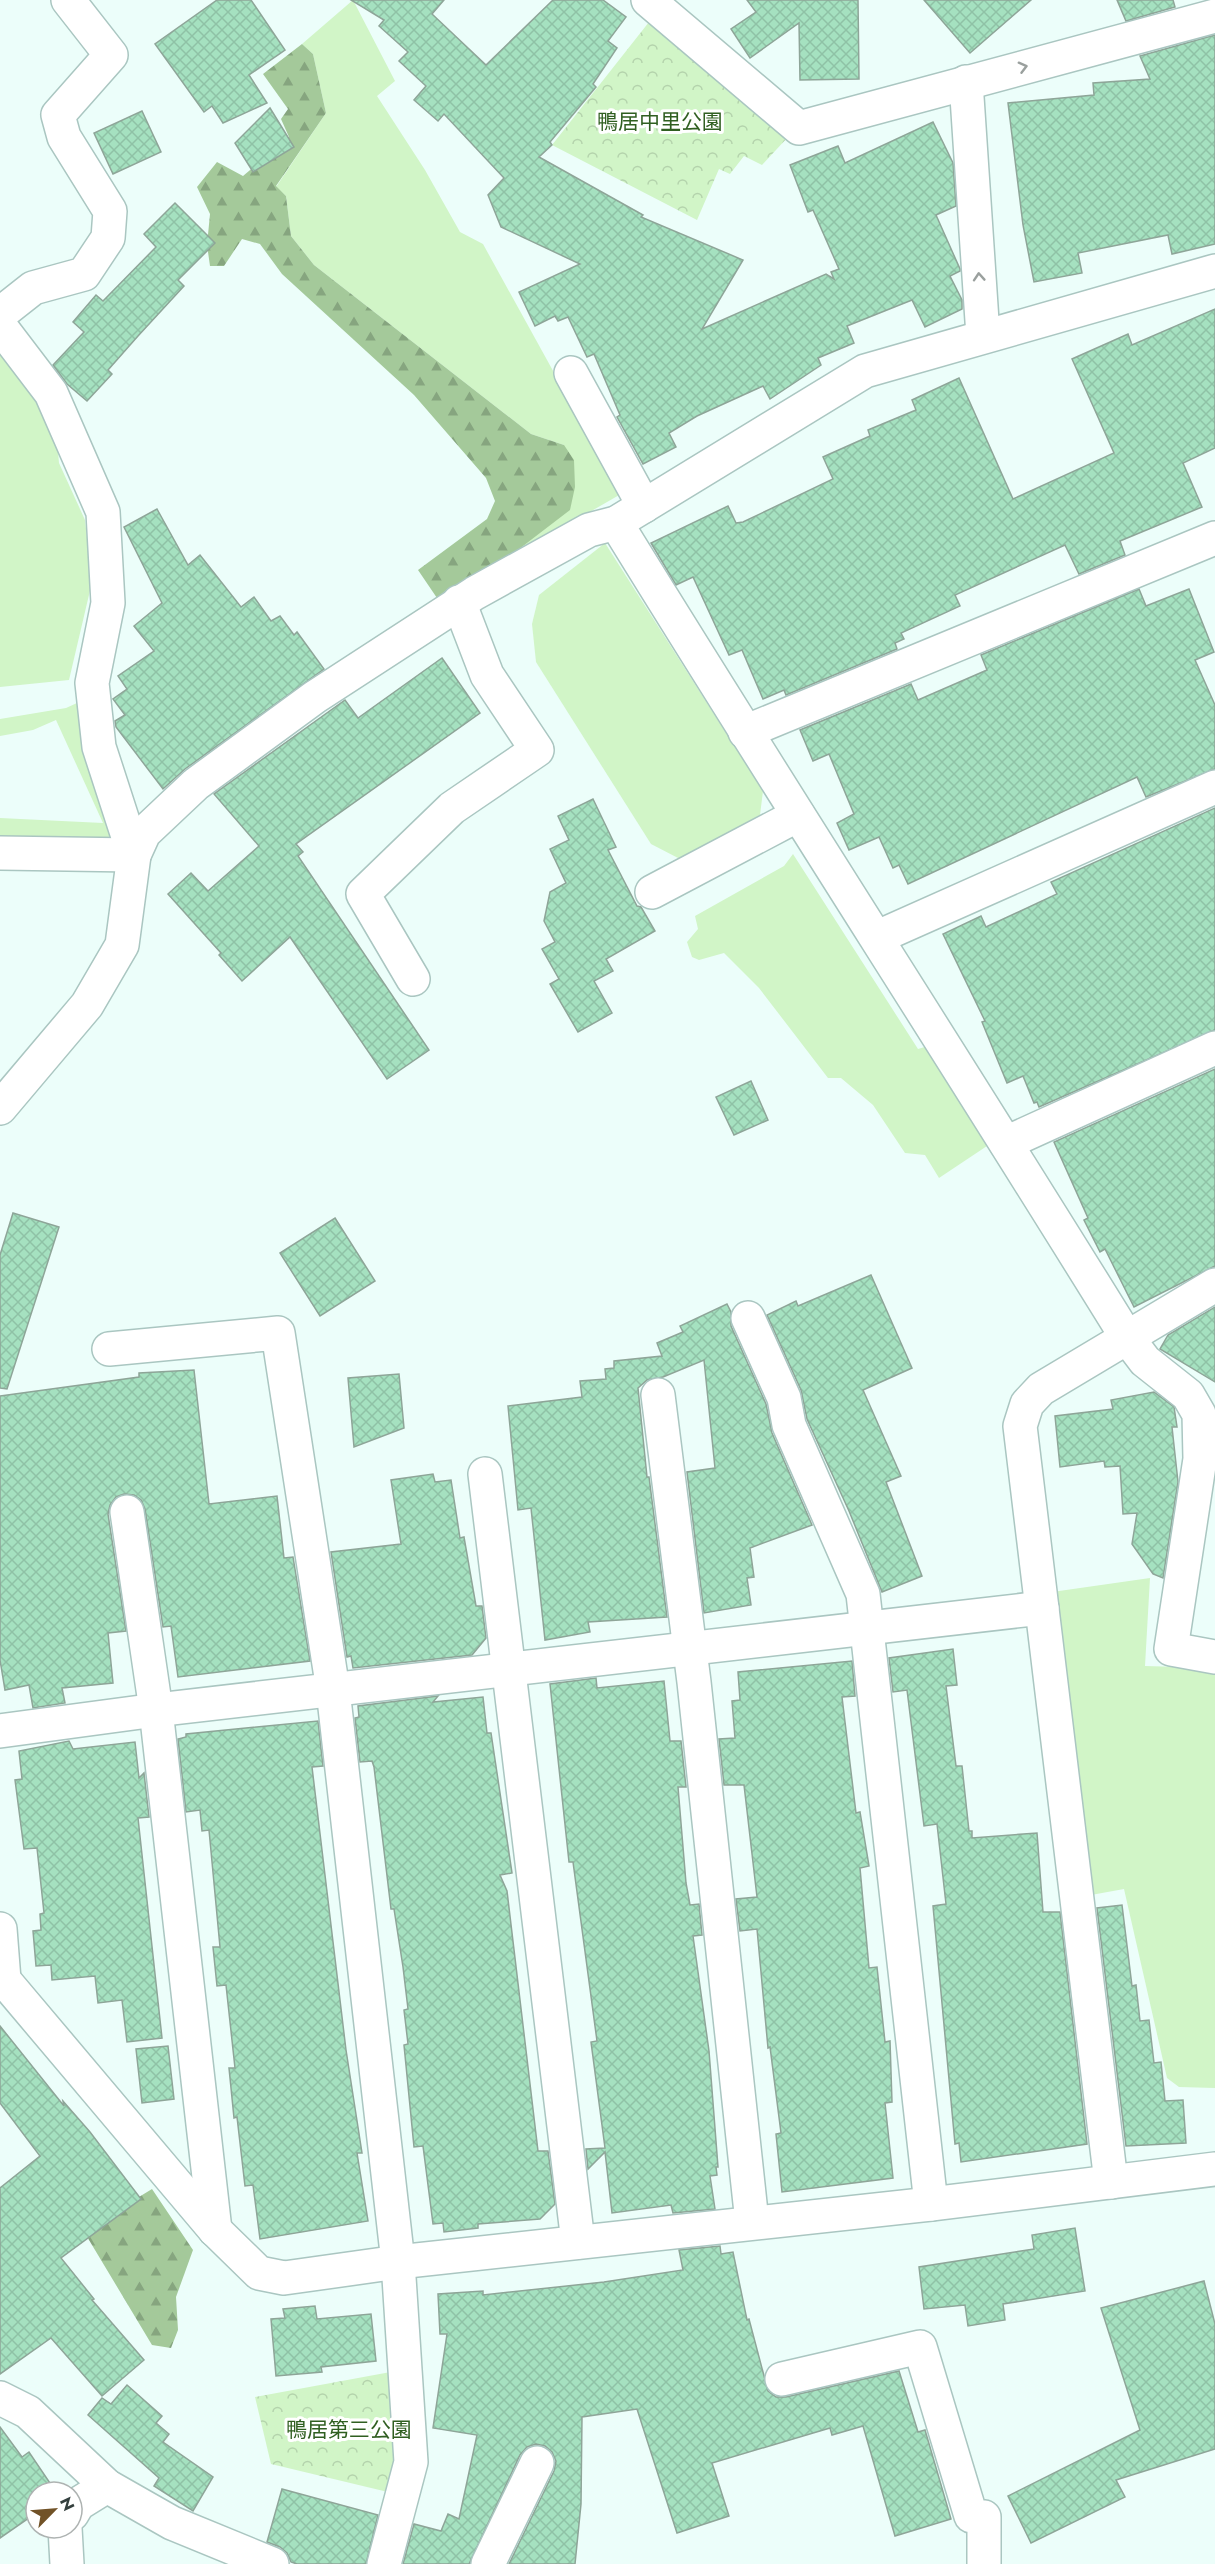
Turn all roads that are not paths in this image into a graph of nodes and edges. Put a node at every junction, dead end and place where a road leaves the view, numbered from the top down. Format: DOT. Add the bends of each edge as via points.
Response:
graph roads {
  1 [pos="68,0"];
  2 [pos="648,0"];
  3 [pos="1215,16"];
  4 [pos="966,82"];
  5 [pos="1215,271"];
  6 [pos="0,314"];
  7 [pos="0,326"];
  8 [pos="983,336"];
  9 [pos="571,373"];
  10 [pos="644,506"];
  11 [pos="616,523"];
  12 [pos="1215,538"];
  13 [pos="459,602"];
  14 [pos="745,732"];
  15 [pos="1215,787"];
  16 [pos="798,814"];
  17 [pos="0,853"];
  18 [pos="134,855"];
  19 [pos="652,892"];
  20 [pos="878,937"];
  21 [pos="413,979"];
  22 [pos="1215,1048"];
  23 [pos="0,1108"];
  24 [pos="1006,1143"];
  25 [pos="1215,1284"];
  26 [pos="748,1318"];
  27 [pos="1126,1336"];
  28 [pos="109,1349"];
  29 [pos="658,1395"];
  30 [pos="485,1474"];
  31 [pos="127,1512"];
  32 [pos="1042,1608"];
  33 [pos="868,1629"];
  34 [pos="690,1649"];
  35 [pos="1215,1657"];
  36 [pos="507,1669"];
  37 [pos="333,1690"];
  38 [pos="156,1710"];
  39 [pos="0,1731"];
  40 [pos="0,1929"];
  41 [pos="2,1980"];
  42 [pos="1215,2169"];
  43 [pos="1111,2182"];
  44 [pos="931,2204"];
  45 [pos="752,2222"];
  46 [pos="215,2230"];
  47 [pos="578,2242"];
  48 [pos="398,2262"];
  49 [pos="782,2379"];
  50 [pos="0,2398"];
  51 [pos="537,2463"];
  52 [pos="107,2486"];
  53 [pos="84,2500"];
  54 [pos="66,2540"];
  55 [pos="261,2562"];
  56 [pos="67,2564"];
  57 [pos="384,2564"];
  58 [pos="488,2564"];
  59 [pos="984,2564"];
  1 -- 6 [label="street" via="111,55 58,115 64,137 110,211 108,238 84,274 33,288"];
  2 -- 4 [label="street" via="799,128"];
  4 -- 3 [label="street, one-way"];
  8 -- 4 [label="street, one-way"];
  5 -- 8 [label="street"];
  7 -- 18 [label="street" via="51,393 103,512 108,603 92,683 99,747"];
  8 -- 10 [label="street" via="865,371"];
  9 -- 10 [label="street"];
  10 -- 11 [label="street"];
  11 -- 13 [label="street" via="589,530"];
  11 -- 14 [label="street"];
  12 -- 14 [label="street"];
  13 -- 18 [label="street" via="315,697 196,784 144,833"];
  13 -- 21 [label="street" via="487,675 537,750 452,808 363,894"];
  14 -- 16 [label="street"];
  15 -- 20 [label="street"];
  16 -- 19 [label="street"];
  16 -- 20 [label="street"];
  17 -- 18 [label="street"];
  18 -- 23 [label="street" via="122,945 87,1005"];
  20 -- 24 [label="street"];
  22 -- 24 [label="street"];
  24 -- 27 [label="street"];
  25 -- 27 [label="street"];
  26 -- 33 [label="street" via="784,1398 789,1425 863,1594"];
  27 -- 32 [label="street" via="1041,1389 1027,1404 1020,1426"];
  27 -- 35 [label="street" via="1145,1361 1188,1395 1199,1414 1200,1459 1171,1649"];
  28 -- 37 [label="street" via="278,1333"];
  29 -- 34 [label="street"];
  30 -- 36 [label="street"];
  31 -- 38 [label="street"];
  32 -- 33 [label="street"];
  32 -- 43 [label="street"];
  33 -- 34 [label="street"];
  33 -- 44 [label="street"];
  34 -- 36 [label="street"];
  34 -- 45 [label="street"];
  36 -- 37 [label="street"];
  36 -- 47 [label="street"];
  37 -- 38 [label="street"];
  37 -- 48 [label="street"];
  38 -- 39 [label="street"];
  38 -- 46 [label="street"];
  40 -- 41 [label="street"];
  41 -- 46 [label="street"];
  42 -- 43 [label="street"];
  43 -- 44 [label="street"];
  44 -- 45 [label="street"];
  45 -- 47 [label="street"];
  46 -- 48 [label="street" via="259,2273 284,2278"];
  47 -- 48 [label="street"];
  48 -- 57 [label="street" via="411,2463"];
  49 -- 59 [label="street" via="920,2347 971,2516 984,2517"];
  50 -- 52 [label="street" via="28,2412"];
  51 -- 58 [label="street"];
  52 -- 53 [label="street"];
  52 -- 55 [label="street" via="172,2523"];
  54 -- 56 [label="street"];
}
